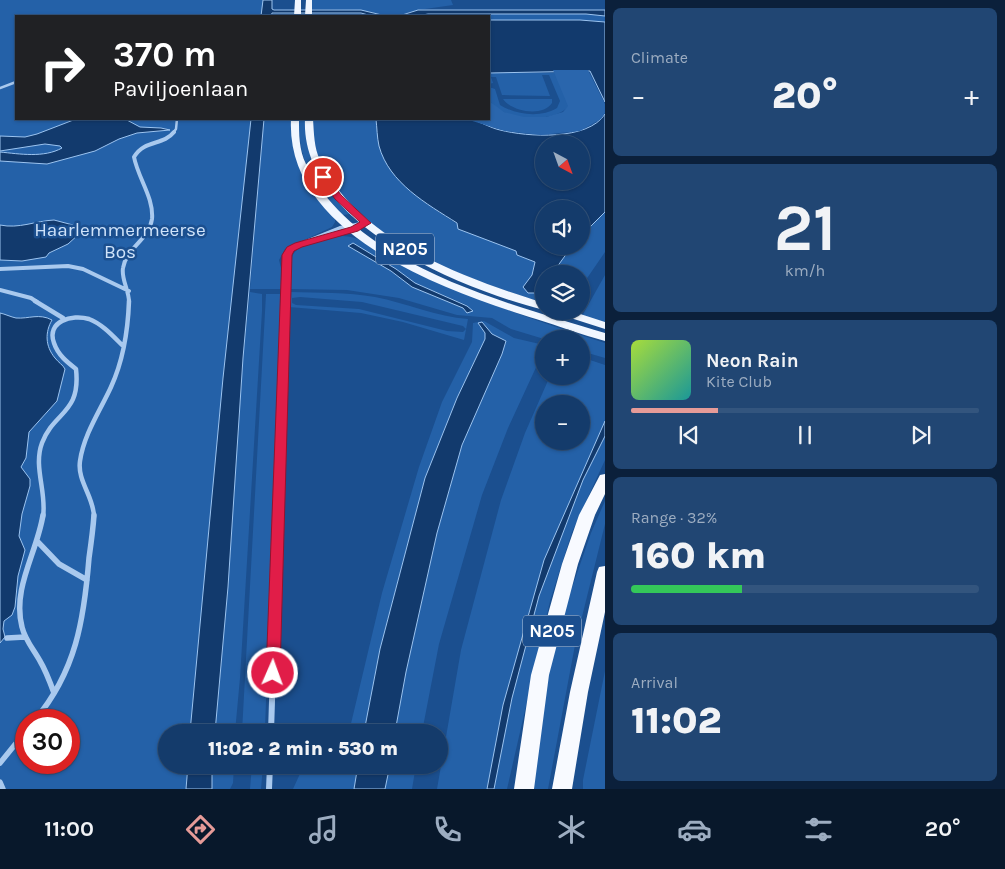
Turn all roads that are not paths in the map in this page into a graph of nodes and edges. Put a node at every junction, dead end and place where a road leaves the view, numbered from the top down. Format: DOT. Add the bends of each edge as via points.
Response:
graph roads {
  1 [pos="15,82"];
  2 [pos="0,88"];
  3 [pos="178,120"];
  4 [pos="295,120"];
  5 [pos="309,120"];
  6 [pos="366,223"];
  7 [pos="351,227"];
  8 [pos="298,245"];
  9 [pos="0,269"];
  10 [pos="0,290"];
  11 [pos="129,291"];
  12 [pos="535,304"];
  13 [pos="63,318"];
  14 [pos="587,320"];
  15 [pos="605,326"];
  16 [pos="605,337"];
  17 [pos="122,345"];
  18 [pos="605,479"];
  19 [pos="37,541"];
  20 [pos="605,572"];
  21 [pos="87,580"];
  22 [pos="25,637"];
  23 [pos="8,638"];
  24 [pos="54,693"];
  25 [pos="43,709"];
  26 [pos="271,724"];
  27 [pos="15,745"];
  28 [pos="0,763"];
  29 [pos="270,774"];
  30 [pos="0,782"];
  31 [pos="3,789"];
  32 [pos="269,789"];
  33 [pos="524,789"];
  34 [pos="562,789"];
  1 -- 2 [label="street"];
  3 -- 11 [label="street" via="174,134 142,147 134,157 152,222 123,265"];
  4 -- 7 [label="main road, N205" via="297,153 310,182"];
  5 -- 6 [label="main road, N205" via="312,152 323,177 338,197"];
  6 -- 7 [label="street"];
  6 -- 7 [label="street"];
  6 -- 12 [label="main road, N205" via="406,250 446,271"];
  7 -- 8 [label="street"];
  7 -- 8 [label="street" via="327,231"];
  7 -- 16 [label="main road, N205" via="398,259 452,285"];
  8 -- 26 [label="street" via="287,255"];
  9 -- 11 [label="street" via="68,266 83,269"];
  10 -- 13 [label="street" via="31,298"];
  11 -- 17 [label="street"];
  13 -- 17 [label="street" via="79,317 102,325"];
  13 -- 19 [label="street" via="55,325 52,339 59,354 76,369 77,387 74,401 53,424 41,446 39,459 45,496"];
  14 -- 15 [label="main road"];
  17 -- 21 [label="street" via="115,377 85,440 79,465 94,514"];
  18 -- 33 [label="highway, N205" via="587,515 570,564 540,676"];
  19 -- 21 [label="street" via="55,562"];
  19 -- 22 [label="street" via="23,581 20,607"];
  20 -- 34 [label="highway, N205"];
  21 -- 24 [label="street" via="73,653"];
  22 -- 23 [label="street"];
  22 -- 24 [label="street" via="40,660"];
  24 -- 25 [label="street"];
  27 -- 28 [label="street"];
  29 -- 32 [label="street"];
  30 -- 31 [label="street"];
}
